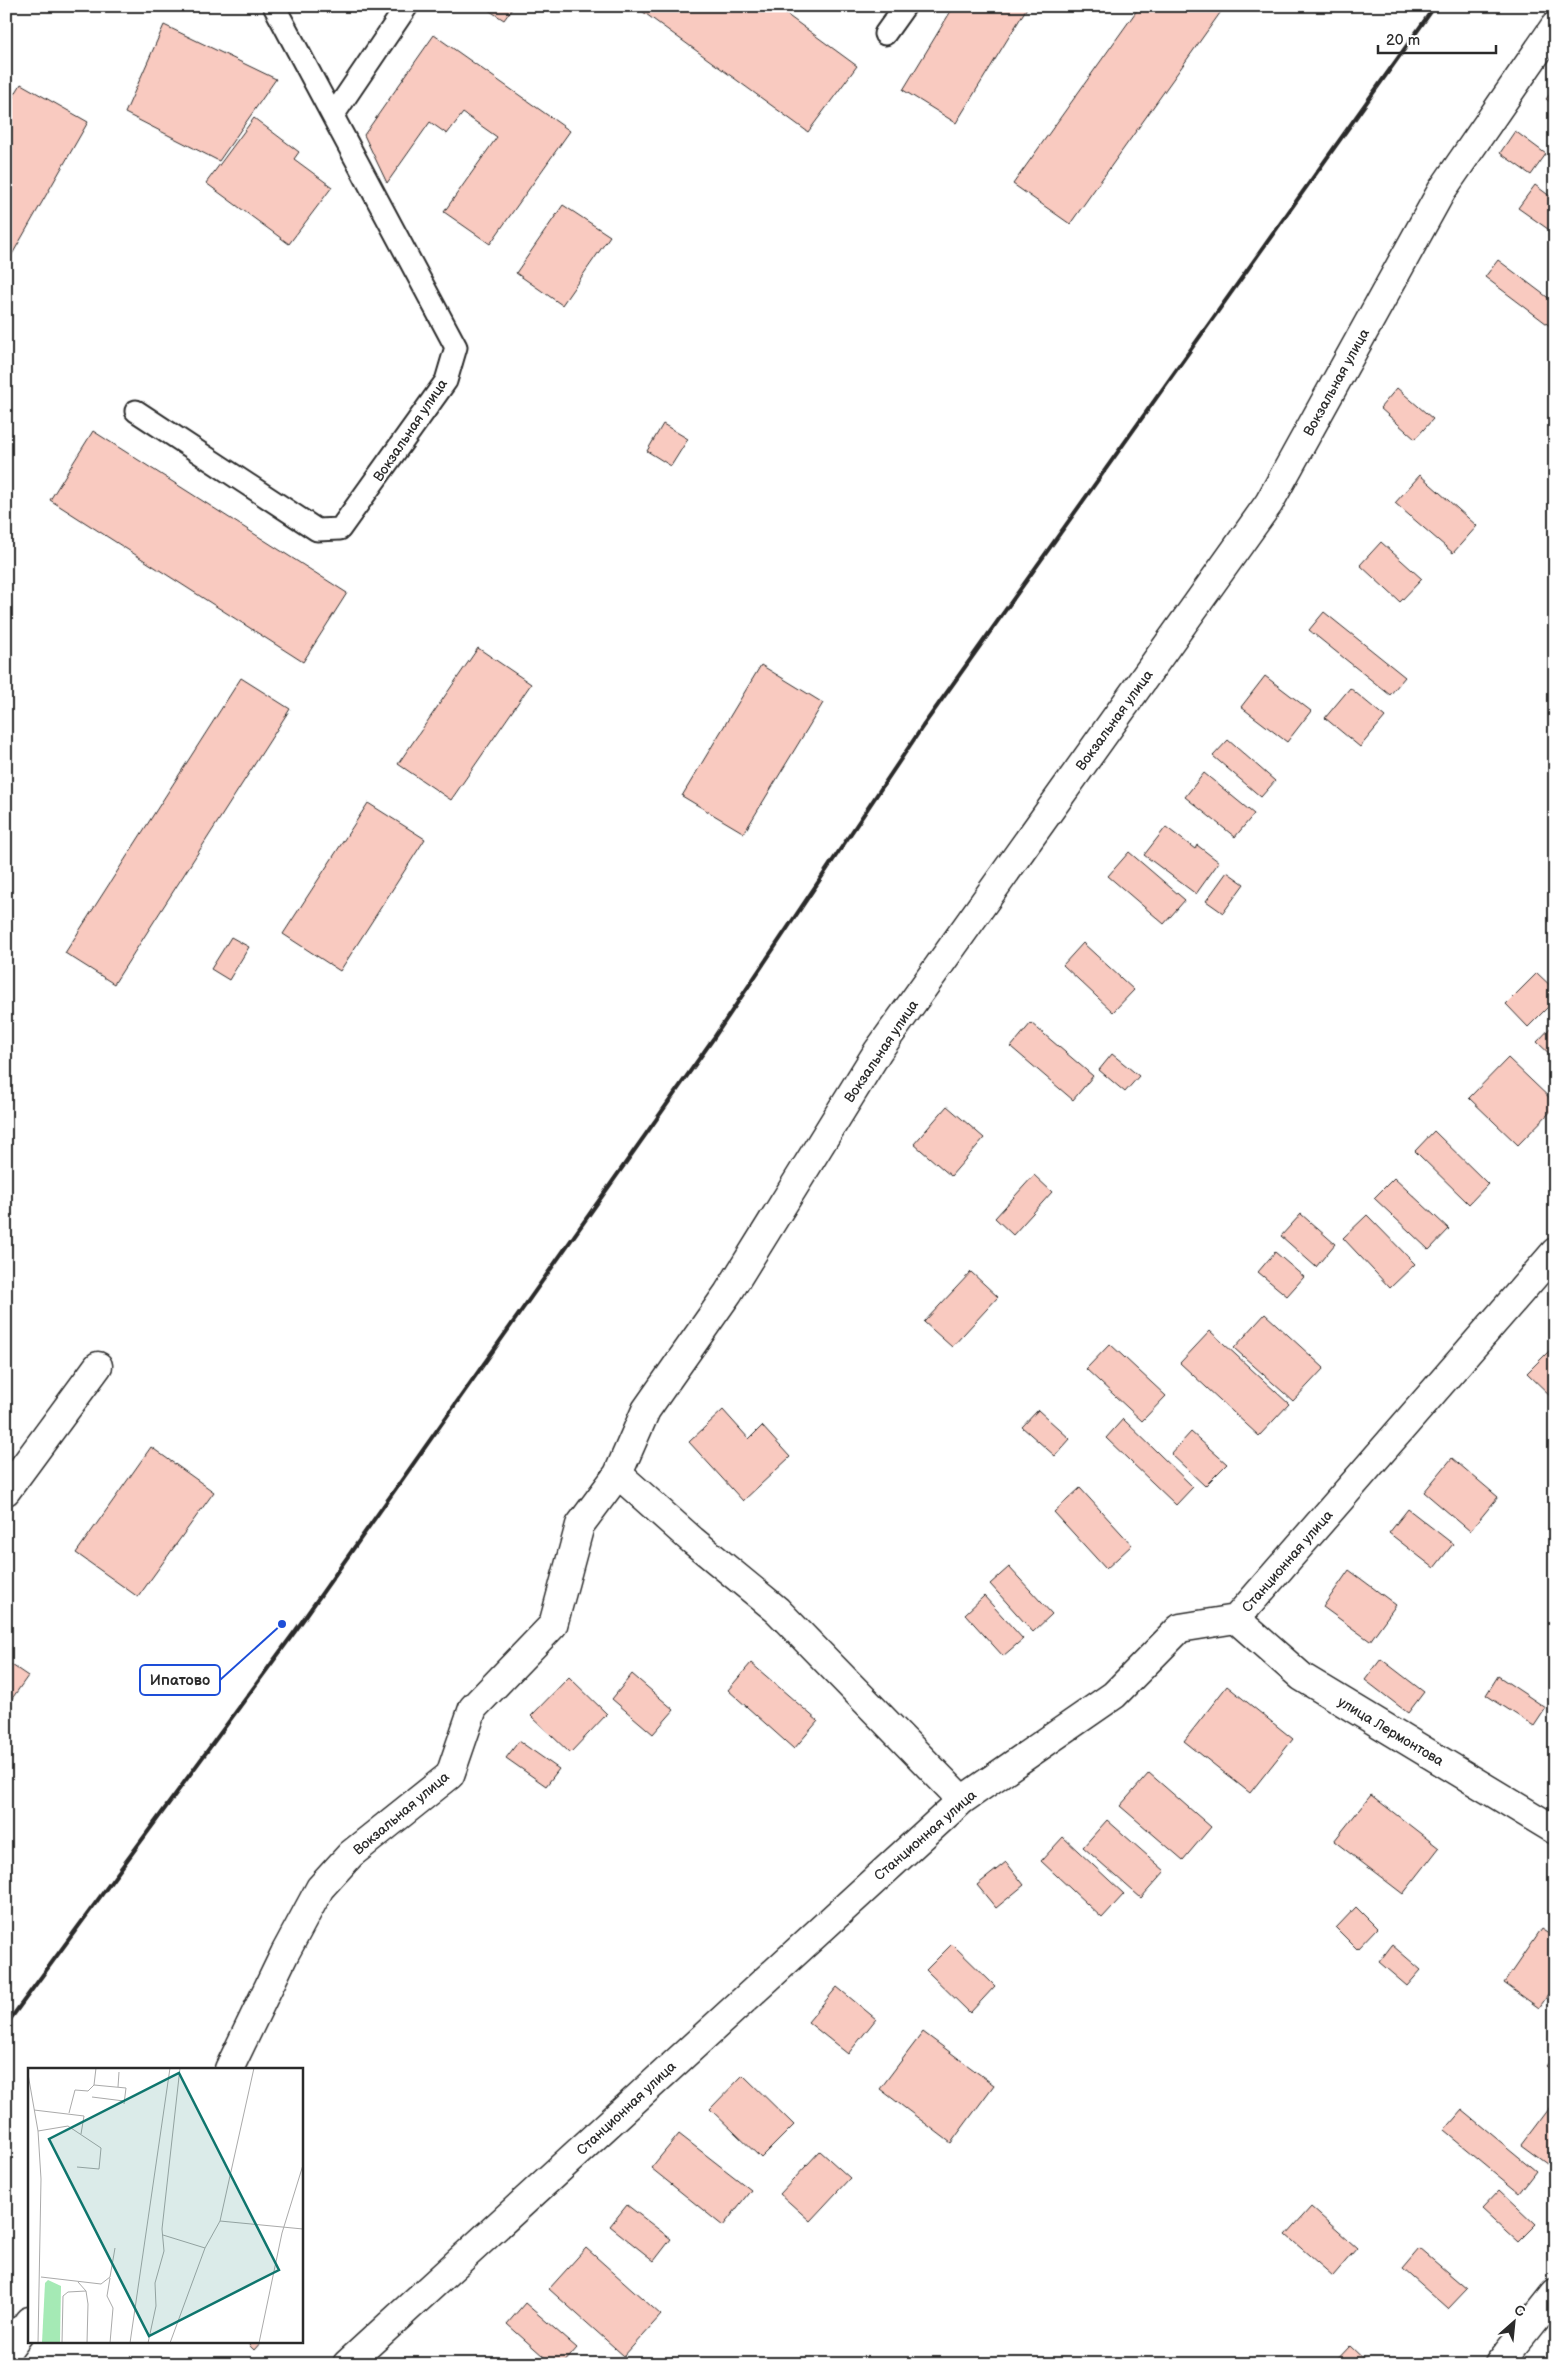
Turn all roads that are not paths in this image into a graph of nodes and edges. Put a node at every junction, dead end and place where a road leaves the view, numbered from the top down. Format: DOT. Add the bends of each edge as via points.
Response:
graph roads {
  1 [pos="274,6"];
  2 [pos="407,6"];
  3 [pos="905,6"];
  4 [pos="1555,26"];
  5 [pos="885,34"];
  6 [pos="334,114"];
  7 [pos="136,412"];
  8 [pos="1555,1252"];
  9 [pos="98,1366"];
  10 [pos="618,1474"];
  11 [pos="6,1491"];
  12 [pos="1236,1619"];
  13 [pos="962,1800"];
  14 [pos="1555,1830"];
  15 [pos="229,2068"];
  16 [pos="1555,2294"];
  17 [pos="28,2322"];
  18 [pos="6,2352"];
  19 [pos="347,2364"];
  20 [pos="1499,2364"];
  1 -- 6 [label="lane, Вокзальная улица"];
  2 -- 6 [label="lane"];
  3 -- 5 [label="lane"];
  4 -- 10 [label="street, Вокзальная улица" via="1442,190 1269,503 878,1051 728,1293 646,1410"];
  6 -- 7 [label="lane, Вокзальная улица" via="456,347 446,382 340,529 317,530"];
  8 -- 12 [label="street, Станционная улица"];
  9 -- 11 [label="street"];
  10 -- 13 [label="street" via="777,1610"];
  10 -- 15 [label="street, Вокзальная улица" via="580,1525 554,1625 473,1708 450,1775 351,1854 320,1888"];
  12 -- 13 [label="street, Станционная улица" via="1180,1628 1114,1695"];
  12 -- 14 [label="street, улица Лермонтова" via="1302,1677"];
  13 -- 19 [label="street, Станционная улица"];
  16 -- 20 [label="street"];
  17 -- 18 [label="street"];
}
